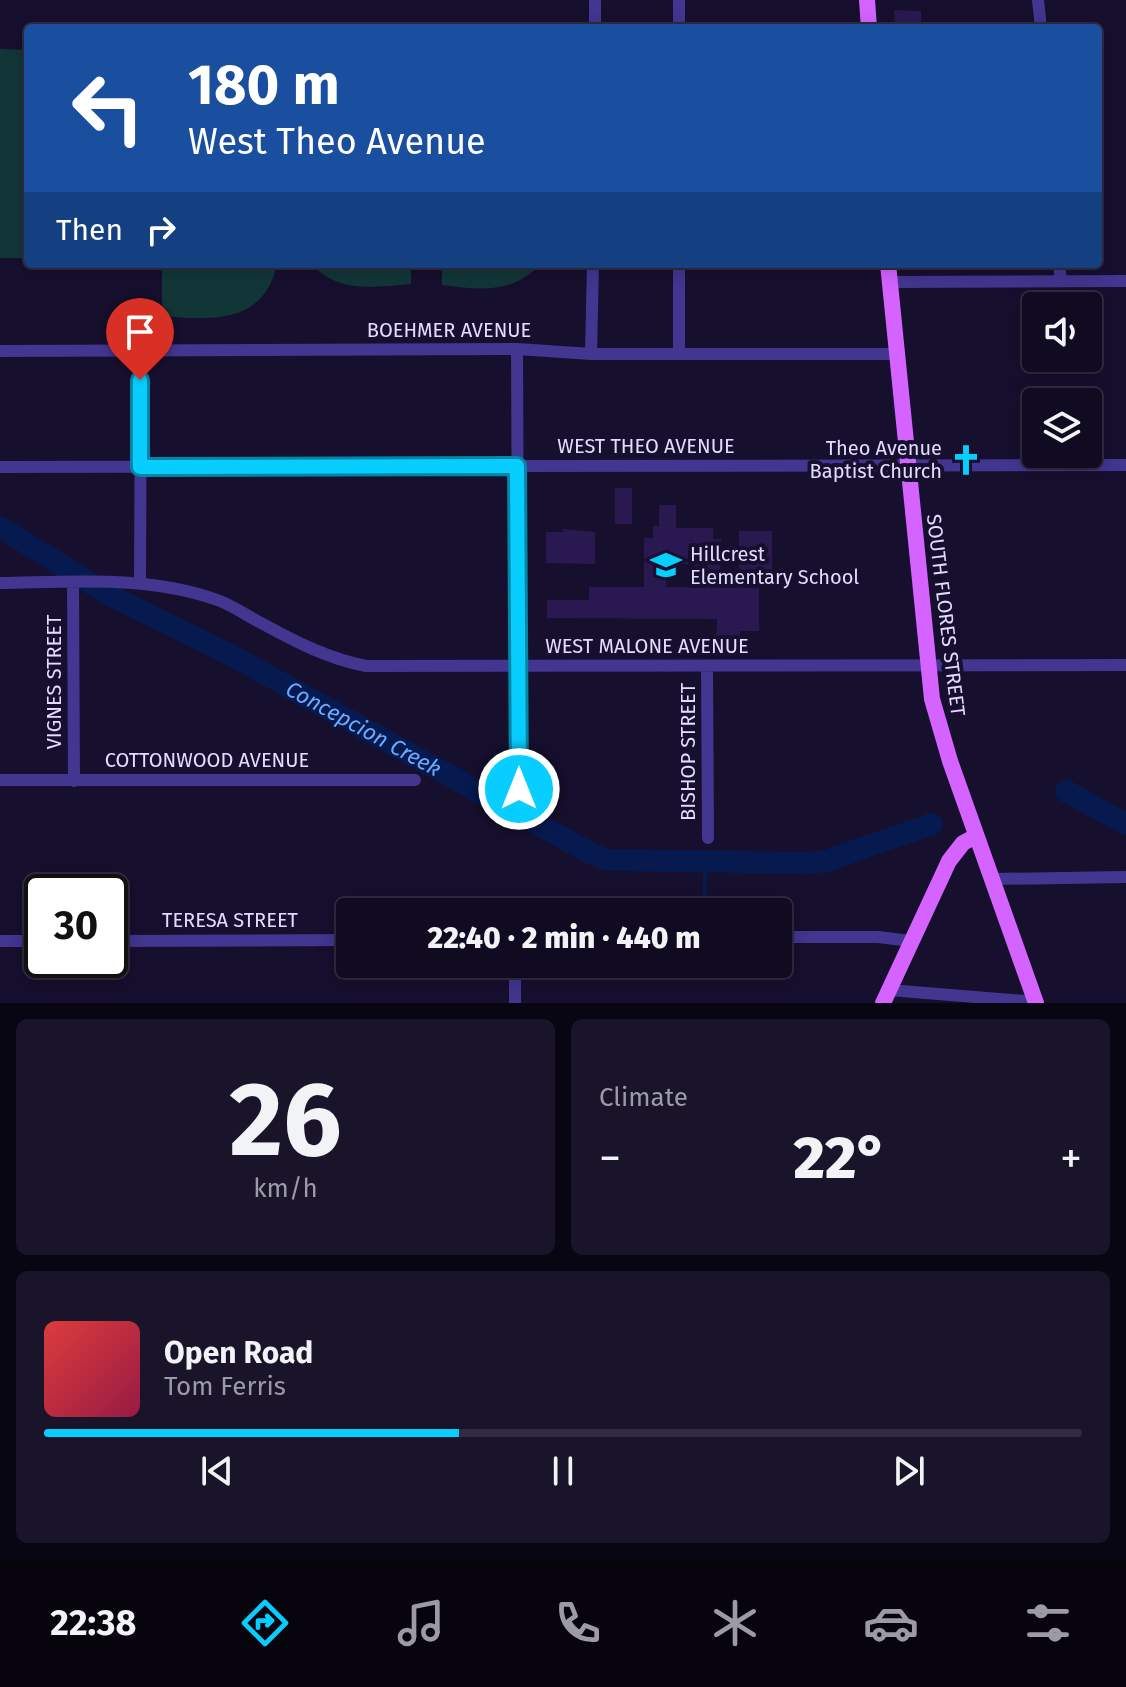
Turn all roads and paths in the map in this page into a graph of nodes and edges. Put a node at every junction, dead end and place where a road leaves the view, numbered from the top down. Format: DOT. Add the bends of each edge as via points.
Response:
graph roads {
  1 [pos="595,0"];
  2 [pos="679,0"];
  3 [pos="867,0"];
  4 [pos="1038,0"];
  5 [pos="595,24"];
  6 [pos="679,24"];
  7 [pos="869,24"];
  8 [pos="1041,24"];
  9 [pos="593,268"];
  10 [pos="679,268"];
  11 [pos="888,268"];
  12 [pos="1059,268"];
  13 [pos="1061,281"];
  14 [pos="1126,281"];
  15 [pos="890,282"];
  16 [pos="517,349"];
  17 [pos="0,351"];
  18 [pos="141,351"];
  19 [pos="591,354"];
  20 [pos="679,354"];
  21 [pos="898,354"];
  22 [pos="908,465"];
  23 [pos="1126,465"];
  24 [pos="517,466"];
  25 [pos="0,467"];
  26 [pos="140,467"];
  27 [pos="73,582"];
  28 [pos="0,583"];
  29 [pos="140,583"];
  30 [pos="1126,665"];
  31 [pos="707,666"];
  32 [pos="928,666"];
  33 [pos="518,667"];
  34 [pos="0,780"];
  35 [pos="415,780"];
  36 [pos="74,781"];
  37 [pos="519,789"];
  38 [pos="976,836"];
  39 [pos="708,838"];
  40 [pos="1126,877"];
  41 [pos="992,879"];
  42 [pos="792,937"];
  43 [pos="336,940"];
  44 [pos="0,941"];
  45 [pos="24,941"];
  46 [pos="128,941"];
  47 [pos="911,941"];
  48 [pos="515,978"];
  49 [pos="886,997"];
  50 [pos="515,1003"];
  51 [pos="1036,1003"];
  1 -- 5 [label="street"];
  2 -- 6 [label="street"];
  3 -- 7 [label="main road"];
  4 -- 8 [label="street"];
  9 -- 19 [label="street"];
  10 -- 20 [label="street"];
  11 -- 15 [label="main road, SOUTH FLORES STREET"];
  12 -- 13 [label="street"];
  13 -- 14 [label="street"];
  13 -- 15 [label="street"];
  15 -- 21 [label="main road, SOUTH FLORES STREET"];
  16 -- 18 [label="street, BOEHMER AVENUE"];
  16 -- 19 [label="street, BOEHMER AVENUE"];
  16 -- 24 [label="street"];
  17 -- 18 [label="street, BOEHMER AVENUE"];
  18 -- 26 [label="street"];
  19 -- 20 [label="street, BOEHMER AVENUE"];
  20 -- 21 [label="street, BOEHMER AVENUE"];
  21 -- 22 [label="main road, SOUTH FLORES STREET"];
  22 -- 23 [label="street, WEST THEO AVENUE"];
  22 -- 24 [label="street, WEST THEO AVENUE"];
  22 -- 32 [label="main road, SOUTH FLORES STREET"];
  24 -- 26 [label="street, WEST THEO AVENUE"];
  24 -- 33 [label="street"];
  25 -- 26 [label="street, WEST THEO AVENUE"];
  26 -- 29 [label="street"];
  27 -- 28 [label="street, WEST MALONE AVENUE"];
  27 -- 29 [label="street, WEST MALONE AVENUE"];
  27 -- 36 [label="street, VIGNES STREET"];
  29 -- 33 [label="street, WEST MALONE AVENUE" via="181,588 225,603 303,645 348,662"];
  30 -- 32 [label="street, WEST MALONE AVENUE"];
  31 -- 32 [label="street, WEST MALONE AVENUE"];
  31 -- 33 [label="street, WEST MALONE AVENUE"];
  31 -- 39 [label="street, BISHOP STREET"];
  32 -- 38 [label="main road, SOUTH FLORES STREET" via="944,743"];
  33 -- 37 [label="street"];
  34 -- 36 [label="street, COTTONWOOD AVENUE"];
  35 -- 36 [label="street, COTTONWOOD AVENUE"];
  38 -- 41 [label="main road, SOUTH FLORES STREET"];
  38 -- 47 [label="main road" via="949,861"];
  40 -- 41 [label="street"];
  41 -- 51 [label="main road, SOUTH FLORES STREET"];
  42 -- 47 [label="street"];
  43 -- 46 [label="street, TERESA STREET"];
  44 -- 45 [label="street"];
  47 -- 49 [label="main road"];
  48 -- 50 [label="street"];
  49 -- 51 [label="street"];
}
